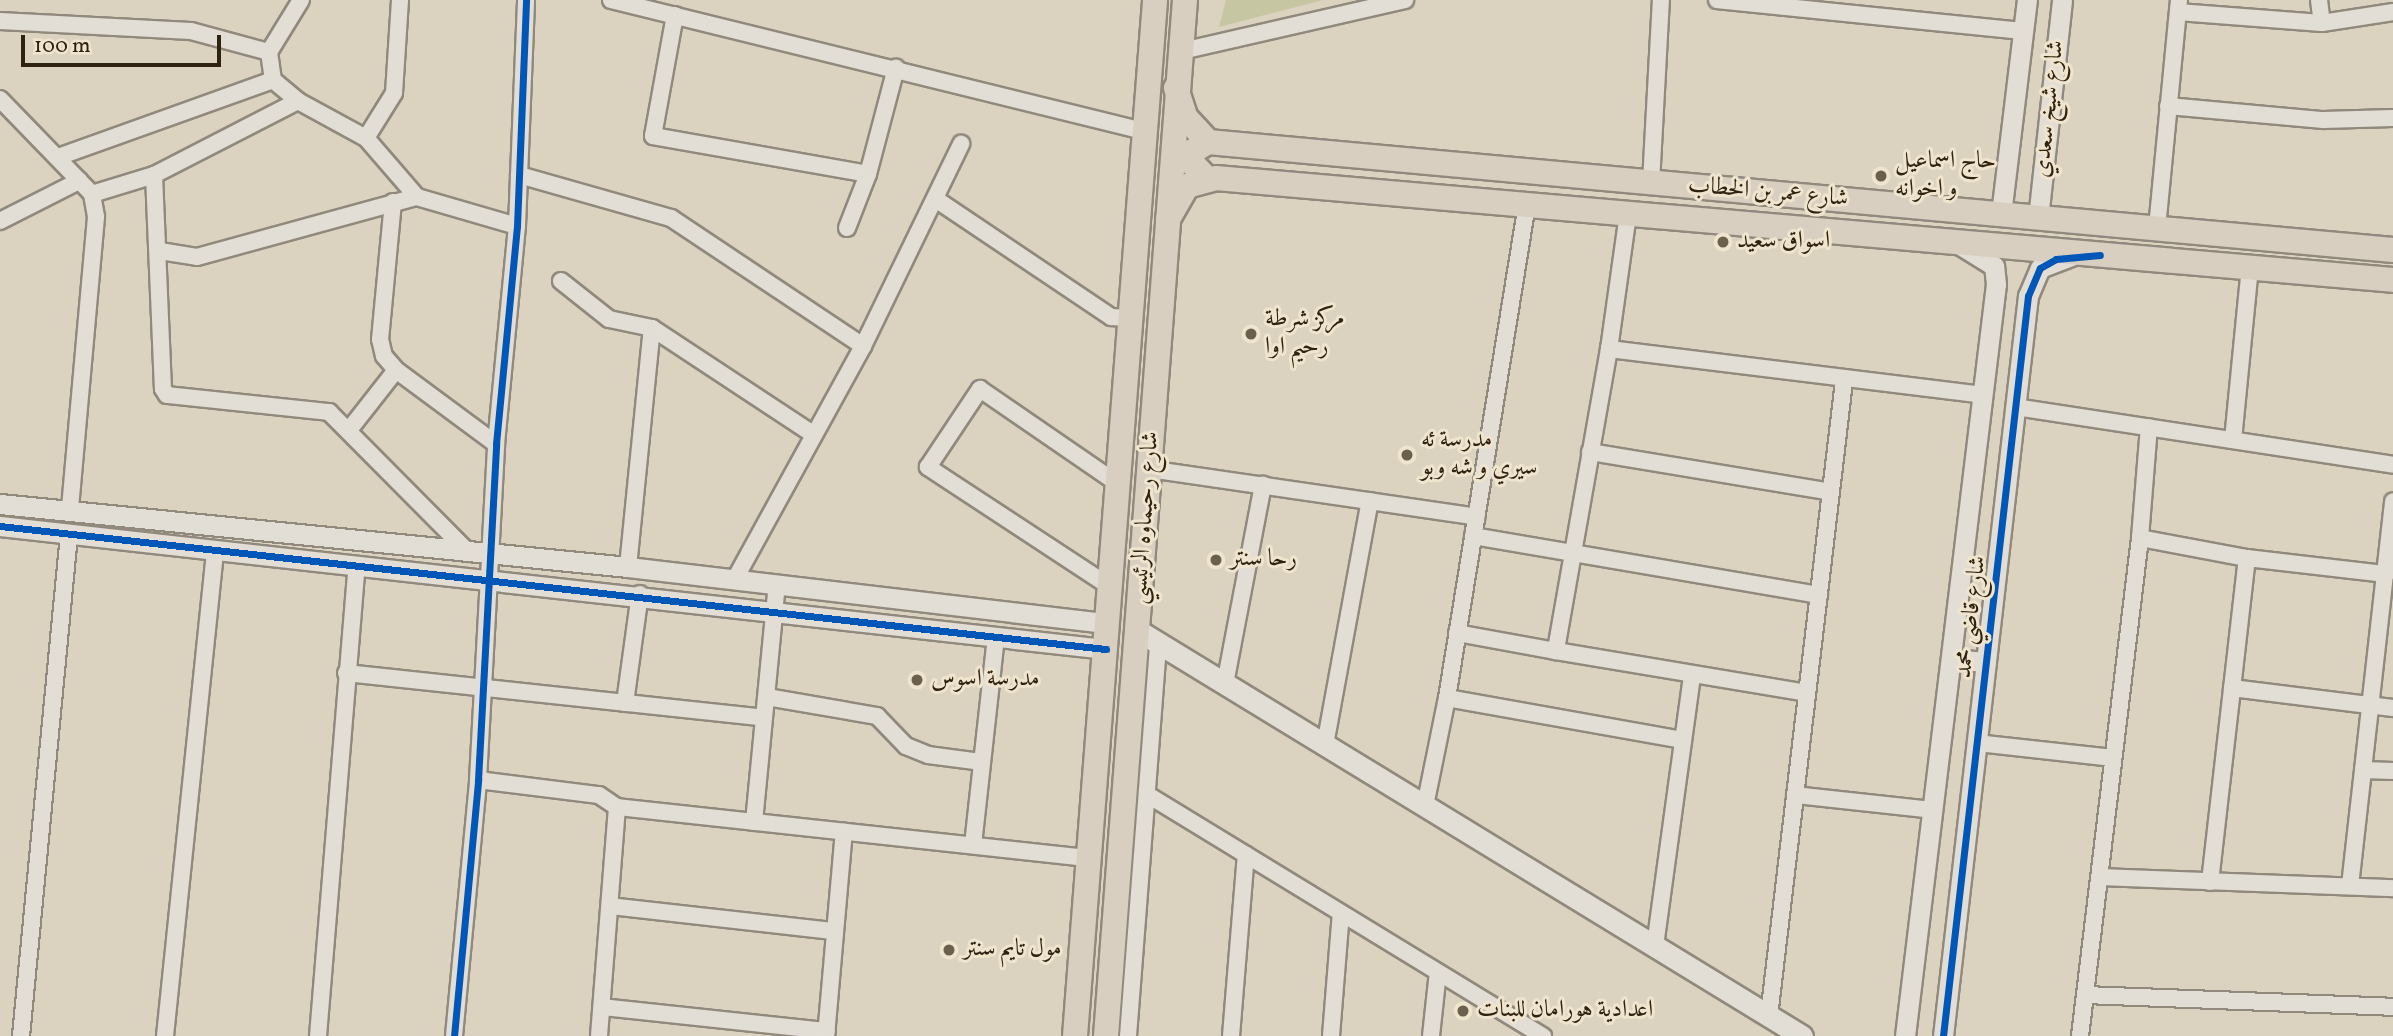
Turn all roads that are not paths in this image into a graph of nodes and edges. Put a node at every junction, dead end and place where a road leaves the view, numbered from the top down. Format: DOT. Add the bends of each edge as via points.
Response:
graph roads {
  1 [pos="301,0"];
  2 [pos="400,0"];
  3 [pos="526,0"];
  4 [pos="611,0"];
  5 [pos="1155,0"];
  6 [pos="1185,0"];
  7 [pos="1405,0"];
  8 [pos="1661,0"];
  9 [pos="1717,0"];
  10 [pos="2027,0"];
  11 [pos="2062,0"];
  12 [pos="2319,0"];
  13 [pos="2178,6"];
  14 [pos="2393,12"];
  15 [pos="675,15"];
  16 [pos="0,21"];
  17 [pos="2322,23"];
  18 [pos="2024,31"];
  19 [pos="1182,51"];
  20 [pos="269,52"];
  21 [pos="896,68"];
  22 [pos="273,80"];
  23 [pos="1177,88"];
  24 [pos="0,99"];
  25 [pos="298,101"];
  26 [pos="2168,106"];
  27 [pos="2393,117"];
  28 [pos="1143,131"];
  29 [pos="366,138"];
  30 [pos="1208,142"];
  31 [pos="961,144"];
  32 [pos="58,157"];
  33 [pos="1386,159"];
  34 [pos="868,174"];
  35 [pos="154,175"];
  36 [pos="519,175"];
  37 [pos="1206,178"];
  38 [pos="79,181"];
  39 [pos="1651,183"];
  40 [pos="1758,192"];
  41 [pos="1385,193"];
  42 [pos="92,194"];
  43 [pos="417,197"];
  44 [pos="937,201"];
  45 [pos="393,202"];
  46 [pos="1527,205"];
  47 [pos="1628,214"];
  48 [pos="2001,214"];
  49 [pos="2038,218"];
  50 [pos="1168,219"];
  51 [pos="0,222"];
  52 [pos="1755,225"];
  53 [pos="517,226"];
  54 [pos="846,228"];
  55 [pos="2157,228"];
  56 [pos="1944,241"];
  57 [pos="2347,246"];
  58 [pos="2393,250"];
  59 [pos="160,251"];
  60 [pos="2099,255"];
  61 [pos="2249,268"];
  62 [pos="2345,276"];
  63 [pos="561,281"];
  64 [pos="2393,281"];
  65 [pos="1129,318"];
  66 [pos="652,328"];
  67 [pos="863,346"];
  68 [pos="1609,349"];
  69 [pos="396,370"];
  70 [pos="1844,381"];
  71 [pos="1983,395"];
  72 [pos="1123,402"];
  73 [pos="1154,405"];
  74 [pos="2016,407"];
  75 [pos="2149,427"];
  76 [pos="349,430"];
  77 [pos="813,434"];
  78 [pos="2234,440"];
  79 [pos="496,444"];
  80 [pos="1119,446"];
  81 [pos="1590,452"];
  82 [pos="1150,460"];
  83 [pos="2393,465"];
  84 [pos="1116,483"];
  85 [pos="1263,485"];
  86 [pos="1831,492"];
  87 [pos="1370,501"];
  88 [pos="2393,501"];
  89 [pos="4,504"];
  90 [pos="70,510"];
  91 [pos="1477,517"];
  92 [pos="4,526"];
  93 [pos="69,535"];
  94 [pos="1474,536"];
  95 [pos="2140,538"];
  96 [pos="215,552"];
  97 [pos="1572,552"];
  98 [pos="469,553"];
  99 [pos="491,553"];
  100 [pos="2247,558"];
  101 [pos="357,566"];
  102 [pos="628,567"];
  103 [pos="2386,574"];
  104 [pos="735,579"];
  105 [pos="490,580"];
  106 [pos="777,584"];
  107 [pos="1109,586"];
  108 [pos="640,594"];
  109 [pos="1819,595"];
  110 [pos="776,610"];
  111 [pos="1081,621"];
  112 [pos="1106,623"];
  113 [pos="1137,630"];
  114 [pos="1457,633"];
  115 [pos="996,636"];
  116 [pos="1158,643"];
  117 [pos="1093,648"];
  118 [pos="1556,651"];
  119 [pos="1951,659"];
  120 [pos="1986,662"];
  121 [pos="346,673"];
  122 [pos="1692,674"];
  123 [pos="1225,684"];
  124 [pos="481,687"];
  125 [pos="2232,688"];
  126 [pos="1807,693"];
  127 [pos="767,697"];
  128 [pos="1447,698"];
  129 [pos="625,703"];
  130 [pos="2369,706"];
  131 [pos="2393,708"];
  132 [pos="764,718"];
  133 [pos="1683,740"];
  134 [pos="1977,744"];
  135 [pos="1325,745"];
  136 [pos="2112,758"];
  137 [pos="981,762"];
  138 [pos="2363,770"];
  139 [pos="2393,771"];
  140 [pos="478,780"];
  141 [pos="1148,795"];
  142 [pos="1795,795"];
  143 [pos="1425,806"];
  144 [pos="617,807"];
  145 [pos="1933,810"];
  146 [pos="754,822"];
  147 [pos="844,832"];
  148 [pos="973,845"];
  149 [pos="1246,855"];
  150 [pos="1088,858"];
  151 [pos="2101,877"];
  152 [pos="2210,882"];
  153 [pos="2350,886"];
  154 [pos="2393,888"];
  155 [pos="610,906"];
  156 [pos="1342,913"];
  157 [pos="834,931"];
  158 [pos="1655,946"];
  159 [pos="1438,972"];
  160 [pos="2085,995"];
  161 [pos="602,1007"];
  162 [pos="2393,1007"];
  163 [pos="1769,1016"];
  164 [pos="826,1033"];
  165 [pos="21,1036"];
  166 [pos="164,1036"];
  167 [pos="318,1036"];
  168 [pos="454,1036"];
  169 [pos="599,1036"];
  170 [pos="1075,1036"];
  171 [pos="1106,1036"];
  172 [pos="1128,1036"];
  173 [pos="1231,1036"];
  174 [pos="1331,1036"];
  175 [pos="1431,1036"];
  176 [pos="1543,1036"];
  177 [pos="1802,1036"];
  178 [pos="1905,1036"];
  179 [pos="1943,1036"];
  180 [pos="2080,1036"];
  1 -- 20 [label="street"];
  2 -- 29 [label="street" via="394,93"];
  3 -- 36 [label="street"];
  4 -- 15 [label="street"];
  5 -- 28 [label="main road, شارع رحيماوه الرئيسي"];
  6 -- 19 [label="main road, شارع رحيماوه الرئيسي"];
  7 -- 19 [label="street"];
  8 -- 39 [label="street"];
  9 -- 18 [label="street"];
  10 -- 18 [label="street, شارع شيخ سعدي"];
  11 -- 49 [label="street, شارع شيخ سعدي"];
  12 -- 17 [label="street"];
  13 -- 17 [label="street"];
  13 -- 26 [label="street"];
  14 -- 17 [label="street"];
  15 -- 21 [label="street"];
  15 -- 34 [label="street" via="653,136"];
  16 -- 20 [label="street" via="191,31"];
  18 -- 48 [label="street, شارع شيخ سعدي"];
  19 -- 23 [label="main road, شارع رحيماوه الرئيسي"];
  20 -- 22 [label="street"];
  21 -- 28 [label="street"];
  21 -- 34 [label="street"];
  22 -- 25 [label="street"];
  22 -- 32 [label="street"];
  23 -- 30 [label="main road" via="1186,118"];
  23 -- 50 [label="main road, شارع رحيماوه الرئيسي"];
  24 -- 32 [label="street"];
  25 -- 29 [label="street"];
  25 -- 35 [label="street"];
  26 -- 27 [label="street" via="2323,120"];
  26 -- 55 [label="street"];
  28 -- 65 [label="main road, شارع رحيماوه الرئيسي"];
  29 -- 43 [label="street"];
  30 -- 33 [label="main road, شارع عمر بن الخطاب"];
  30 -- 37 [label="main road" via="1193,151 1192,163"];
  31 -- 44 [label="street"];
  32 -- 38 [label="street"];
  33 -- 39 [label="main road, شارع عمر بن الخطاب"];
  33 -- 41 [label="main road"];
  34 -- 54 [label="street"];
  35 -- 42 [label="street"];
  35 -- 59 [label="street"];
  36 -- 53 [label="street"];
  36 -- 67 [label="street" via="671,218"];
  37 -- 41 [label="main road, شارع عمر بن الخطاب"];
  37 -- 50 [label="main road" via="1179,193"];
  38 -- 42 [label="street"];
  38 -- 51 [label="street"];
  39 -- 40 [label="main road, شارع عمر بن الخطاب"];
  40 -- 48 [label="main road, شارع عمر بن الخطاب"];
  40 -- 52 [label="main road"];
  41 -- 46 [label="main road, شارع عمر بن الخطاب"];
  42 -- 90 [label="street" via="96,217"];
  43 -- 45 [label="street"];
  43 -- 53 [label="street"];
  44 -- 65 [label="street" via="1111,317"];
  44 -- 67 [label="street"];
  45 -- 59 [label="street" via="197,257"];
  45 -- 69 [label="street" via="380,339 384,356"];
  46 -- 47 [label="main road, شارع عمر بن الخطاب"];
  46 -- 91 [label="street"];
  47 -- 52 [label="main road, شارع عمر بن الخطاب"];
  47 -- 68 [label="street"];
  48 -- 49 [label="main road, شارع عمر بن الخطاب"];
  49 -- 55 [label="main road, شارع عمر بن الخطاب"];
  50 -- 73 [label="main road, شارع رحيماوه الرئيسي"];
  52 -- 56 [label="main road, شارع عمر بن الخطاب"];
  53 -- 79 [label="street"];
  55 -- 57 [label="main road, شارع عمر بن الخطاب"];
  56 -- 60 [label="main road, شارع عمر بن الخطاب"];
  56 -- 71 [label="street, شارع قاضي محمد" via="1974,250 1994,266"];
  57 -- 58 [label="main road, شارع عمر بن الخطاب"];
  57 -- 62 [label="main road"];
  59 -- 76 [label="street" via="163,389 167,395 329,412"];
  60 -- 61 [label="main road, شارع عمر بن الخطاب"];
  60 -- 74 [label="street, شارع قاضي محمد" via="2056,259 2034,275"];
  61 -- 62 [label="main road, شارع عمر بن الخطاب"];
  61 -- 78 [label="street"];
  62 -- 64 [label="main road, شارع عمر بن الخطاب"];
  63 -- 66 [label="street" via="609,319"];
  65 -- 72 [label="main road, شارع رحيماوه الرئيسي"];
  66 -- 77 [label="street"];
  66 -- 102 [label="street"];
  67 -- 77 [label="street"];
  68 -- 70 [label="street"];
  68 -- 81 [label="street"];
  69 -- 76 [label="street"];
  69 -- 79 [label="street"];
  70 -- 71 [label="street"];
  70 -- 86 [label="street"];
  71 -- 119 [label="street, شارع قاضي محمد"];
  72 -- 73 [label="main road" via="1143,419"];
  72 -- 80 [label="main road, شارع رحيماوه الرئيسي"];
  73 -- 82 [label="main road, شارع رحيماوه الرئيسي"];
  74 -- 75 [label="street"];
  74 -- 120 [label="street, شارع قاضي محمد"];
  75 -- 78 [label="street"];
  75 -- 95 [label="street"];
  76 -- 98 [label="street"];
  77 -- 104 [label="street"];
  78 -- 83 [label="street"];
  79 -- 99 [label="street"];
  80 -- 82 [label="main road" via="1139,433 1146,438"];
  80 -- 84 [label="main road, شارع رحيماوه الرئيسي"];
  81 -- 86 [label="street"];
  81 -- 97 [label="street"];
  82 -- 85 [label="street"];
  82 -- 113 [label="main road, شارع رحيماوه الرئيسي"];
  84 -- 107 [label="main road, شارع رحيماوه الرئيسي"];
  84 -- 107 [label="street" via="980,389 928,467"];
  85 -- 87 [label="street"];
  85 -- 123 [label="street"];
  86 -- 109 [label="street"];
  87 -- 91 [label="street"];
  87 -- 135 [label="street"];
  88 -- 103 [label="street"];
  89 -- 90 [label="street"];
  89 -- 92 [label="street"];
  90 -- 98 [label="street"];
  91 -- 94 [label="street"];
  92 -- 93 [label="street"];
  93 -- 96 [label="street"];
  93 -- 165 [label="street"];
  94 -- 97 [label="street"];
  94 -- 114 [label="street"];
  95 -- 100 [label="street"];
  95 -- 136 [label="street"];
  96 -- 101 [label="street"];
  96 -- 166 [label="street"];
  97 -- 109 [label="street"];
  97 -- 118 [label="street"];
  98 -- 99 [label="street"];
  99 -- 102 [label="street"];
  99 -- 105 [label="street"];
  100 -- 103 [label="street"];
  100 -- 125 [label="street"];
  101 -- 105 [label="street"];
  101 -- 121 [label="street"];
  102 -- 104 [label="street"];
  103 -- 130 [label="street"];
  104 -- 106 [label="street"];
  105 -- 108 [label="street"];
  105 -- 124 [label="street"];
  106 -- 110 [label="street"];
  106 -- 111 [label="street"];
  107 -- 112 [label="main road, شارع رحيماوه الرئيسي"];
  108 -- 110 [label="street"];
  108 -- 129 [label="street"];
  109 -- 126 [label="street"];
  110 -- 115 [label="street"];
  110 -- 127 [label="street"];
  111 -- 112 [label="street"];
  111 -- 117 [label="street"];
  112 -- 117 [label="main road, شارع رحيماوه الرئيسي"];
  113 -- 116 [label="main road"];
  113 -- 171 [label="main road, شارع رحيماوه الرئيسي"];
  114 -- 118 [label="street"];
  114 -- 128 [label="street"];
  115 -- 117 [label="street"];
  115 -- 137 [label="street"];
  116 -- 123 [label="main road"];
  116 -- 141 [label="street"];
  117 -- 150 [label="main road, شارع رحيماوه الرئيسي"];
  118 -- 122 [label="street"];
  119 -- 120 [label="street"];
  119 -- 145 [label="street, شارع قاضي محمد"];
  120 -- 134 [label="street, شارع قاضي محمد"];
  121 -- 124 [label="street"];
  121 -- 167 [label="street"];
  122 -- 126 [label="street"];
  122 -- 133 [label="street"];
  123 -- 135 [label="main road"];
  124 -- 129 [label="street"];
  124 -- 140 [label="street"];
  125 -- 130 [label="street"];
  125 -- 152 [label="street"];
  126 -- 142 [label="street"];
  127 -- 132 [label="street"];
  127 -- 137 [label="street" via="877,716 917,751"];
  128 -- 133 [label="street"];
  128 -- 143 [label="street"];
  129 -- 132 [label="street"];
  130 -- 131 [label="street"];
  130 -- 138 [label="street"];
  132 -- 146 [label="street"];
  133 -- 158 [label="street"];
  134 -- 136 [label="street"];
  134 -- 179 [label="street, شارع قاضي محمد"];
  135 -- 143 [label="main road"];
  136 -- 151 [label="street"];
  137 -- 148 [label="street"];
  138 -- 139 [label="street"];
  138 -- 153 [label="street"];
  140 -- 144 [label="street" via="599,795"];
  140 -- 168 [label="street"];
  141 -- 149 [label="street"];
  141 -- 172 [label="street"];
  142 -- 145 [label="street"];
  142 -- 163 [label="street"];
  143 -- 158 [label="main road"];
  144 -- 146 [label="street"];
  144 -- 155 [label="street"];
  145 -- 178 [label="street, شارع قاضي محمد"];
  146 -- 147 [label="street"];
  147 -- 148 [label="street"];
  147 -- 157 [label="street"];
  148 -- 150 [label="street"];
  149 -- 156 [label="street"];
  149 -- 173 [label="street"];
  150 -- 170 [label="main road, شارع رحيماوه الرئيسي"];
  151 -- 152 [label="street"];
  151 -- 160 [label="street"];
  152 -- 153 [label="street"];
  153 -- 154 [label="street"];
  155 -- 157 [label="street"];
  155 -- 161 [label="street"];
  156 -- 159 [label="street"];
  156 -- 174 [label="street"];
  157 -- 164 [label="street"];
  158 -- 163 [label="main road"];
  159 -- 175 [label="street"];
  159 -- 176 [label="street"];
  160 -- 162 [label="street"];
  160 -- 180 [label="street"];
  161 -- 164 [label="street"];
  161 -- 169 [label="street"];
  163 -- 177 [label="main road"];
}
